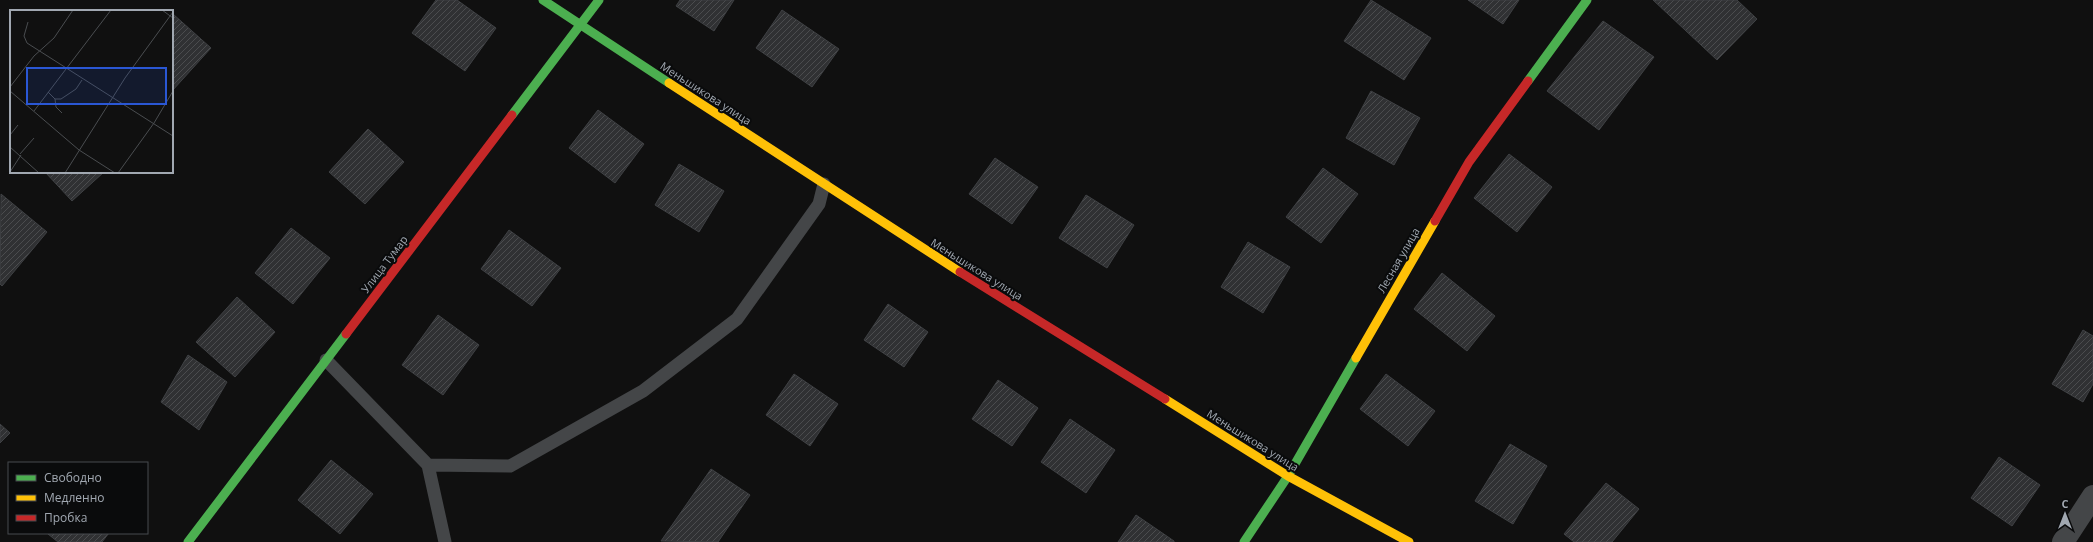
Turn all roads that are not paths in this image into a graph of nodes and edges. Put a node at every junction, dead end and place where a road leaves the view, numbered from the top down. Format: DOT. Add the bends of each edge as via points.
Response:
graph roads {
  1 [pos="543,0"];
  2 [pos="599,0"];
  3 [pos="1587,0"];
  4 [pos="580,24"];
  5 [pos="824,184"];
  6 [pos="326,360"];
  7 [pos="428,465"];
  8 [pos="1288,476"];
  9 [pos="2093,496"];
  10 [pos="188,542"];
  11 [pos="445,542"];
  12 [pos="1244,542"];
  13 [pos="1409,542"];
  14 [pos="2063,542"];
  1 -- 4 [label="street, Меньшикова улица"];
  2 -- 4 [label="street, Улица Тумар"];
  3 -- 8 [label="street, Лесная улица" via="1469,162"];
  4 -- 5 [label="street, Меньшикова улица"];
  4 -- 6 [label="street, Улица Тумар"];
  5 -- 7 [label="lane" via="819,204 738,319 643,391 510,466"];
  5 -- 8 [label="street, Меньшикова улица" via="908,240"];
  6 -- 7 [label="lane"];
  6 -- 10 [label="street, Улица Тумар"];
  7 -- 11 [label="lane"];
  8 -- 12 [label="street, Лесная улица"];
  8 -- 13 [label="street, Меньшикова улица"];
  9 -- 14 [label="street"];
}
